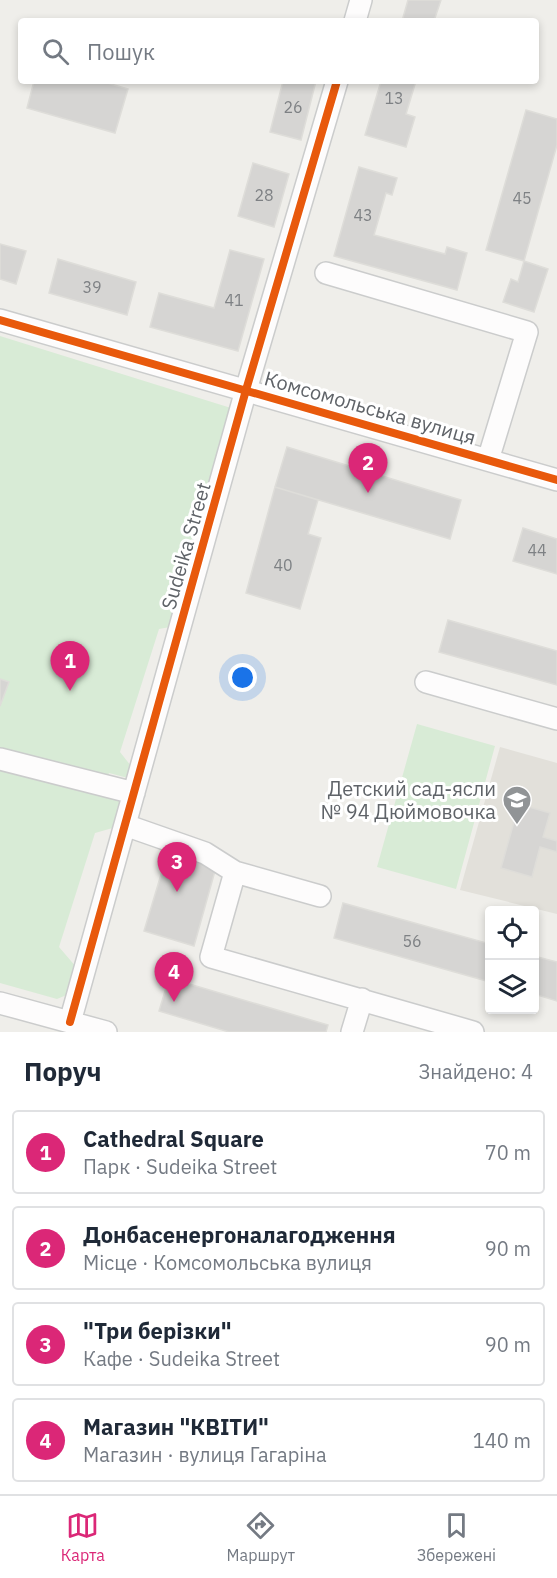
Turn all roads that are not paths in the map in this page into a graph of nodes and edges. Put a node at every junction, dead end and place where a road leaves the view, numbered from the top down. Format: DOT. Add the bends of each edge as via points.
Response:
graph roads {
  1 [pos="361,0"];
  2 [pos="355,18"];
  3 [pos="336,84"];
  4 [pos="326,273"];
  5 [pos="0,320"];
  6 [pos="246,390"];
  7 [pos="488,460"];
  8 [pos="557,480"];
  9 [pos="426,682"];
  10 [pos="557,719"];
  11 [pos="0,759"];
  12 [pos="134,793"];
  13 [pos="125,825"];
  14 [pos="235,872"];
  15 [pos="320,896"];
  16 [pos="362,999"];
  17 [pos="0,1003"];
  18 [pos="70,1022"];
  19 [pos="106,1032"];
  20 [pos="352,1032"];
  21 [pos="473,1032"];
  1 -- 2 [label="street"];
  3 -- 6 [label="street, Sudeika Street"];
  4 -- 7 [label="street" via="527,332"];
  5 -- 6 [label="street, Комсомольська вулиця"];
  6 -- 7 [label="street, Комсомольська вулиця"];
  6 -- 12 [label="street, Sudeika Street"];
  7 -- 8 [label="street, Комсомольська вулиця"];
  9 -- 10 [label="street"];
  11 -- 12 [label="street"];
  12 -- 13 [label="street, Sudeika Street"];
  13 -- 14 [label="street" via="205,853"];
  13 -- 18 [label="street, Sudeika Street"];
  14 -- 15 [label="street"];
  14 -- 16 [label="street" via="211,957"];
  16 -- 20 [label="street"];
  16 -- 21 [label="street"];
  17 -- 18 [label="street"];
  18 -- 19 [label="street"];
}
